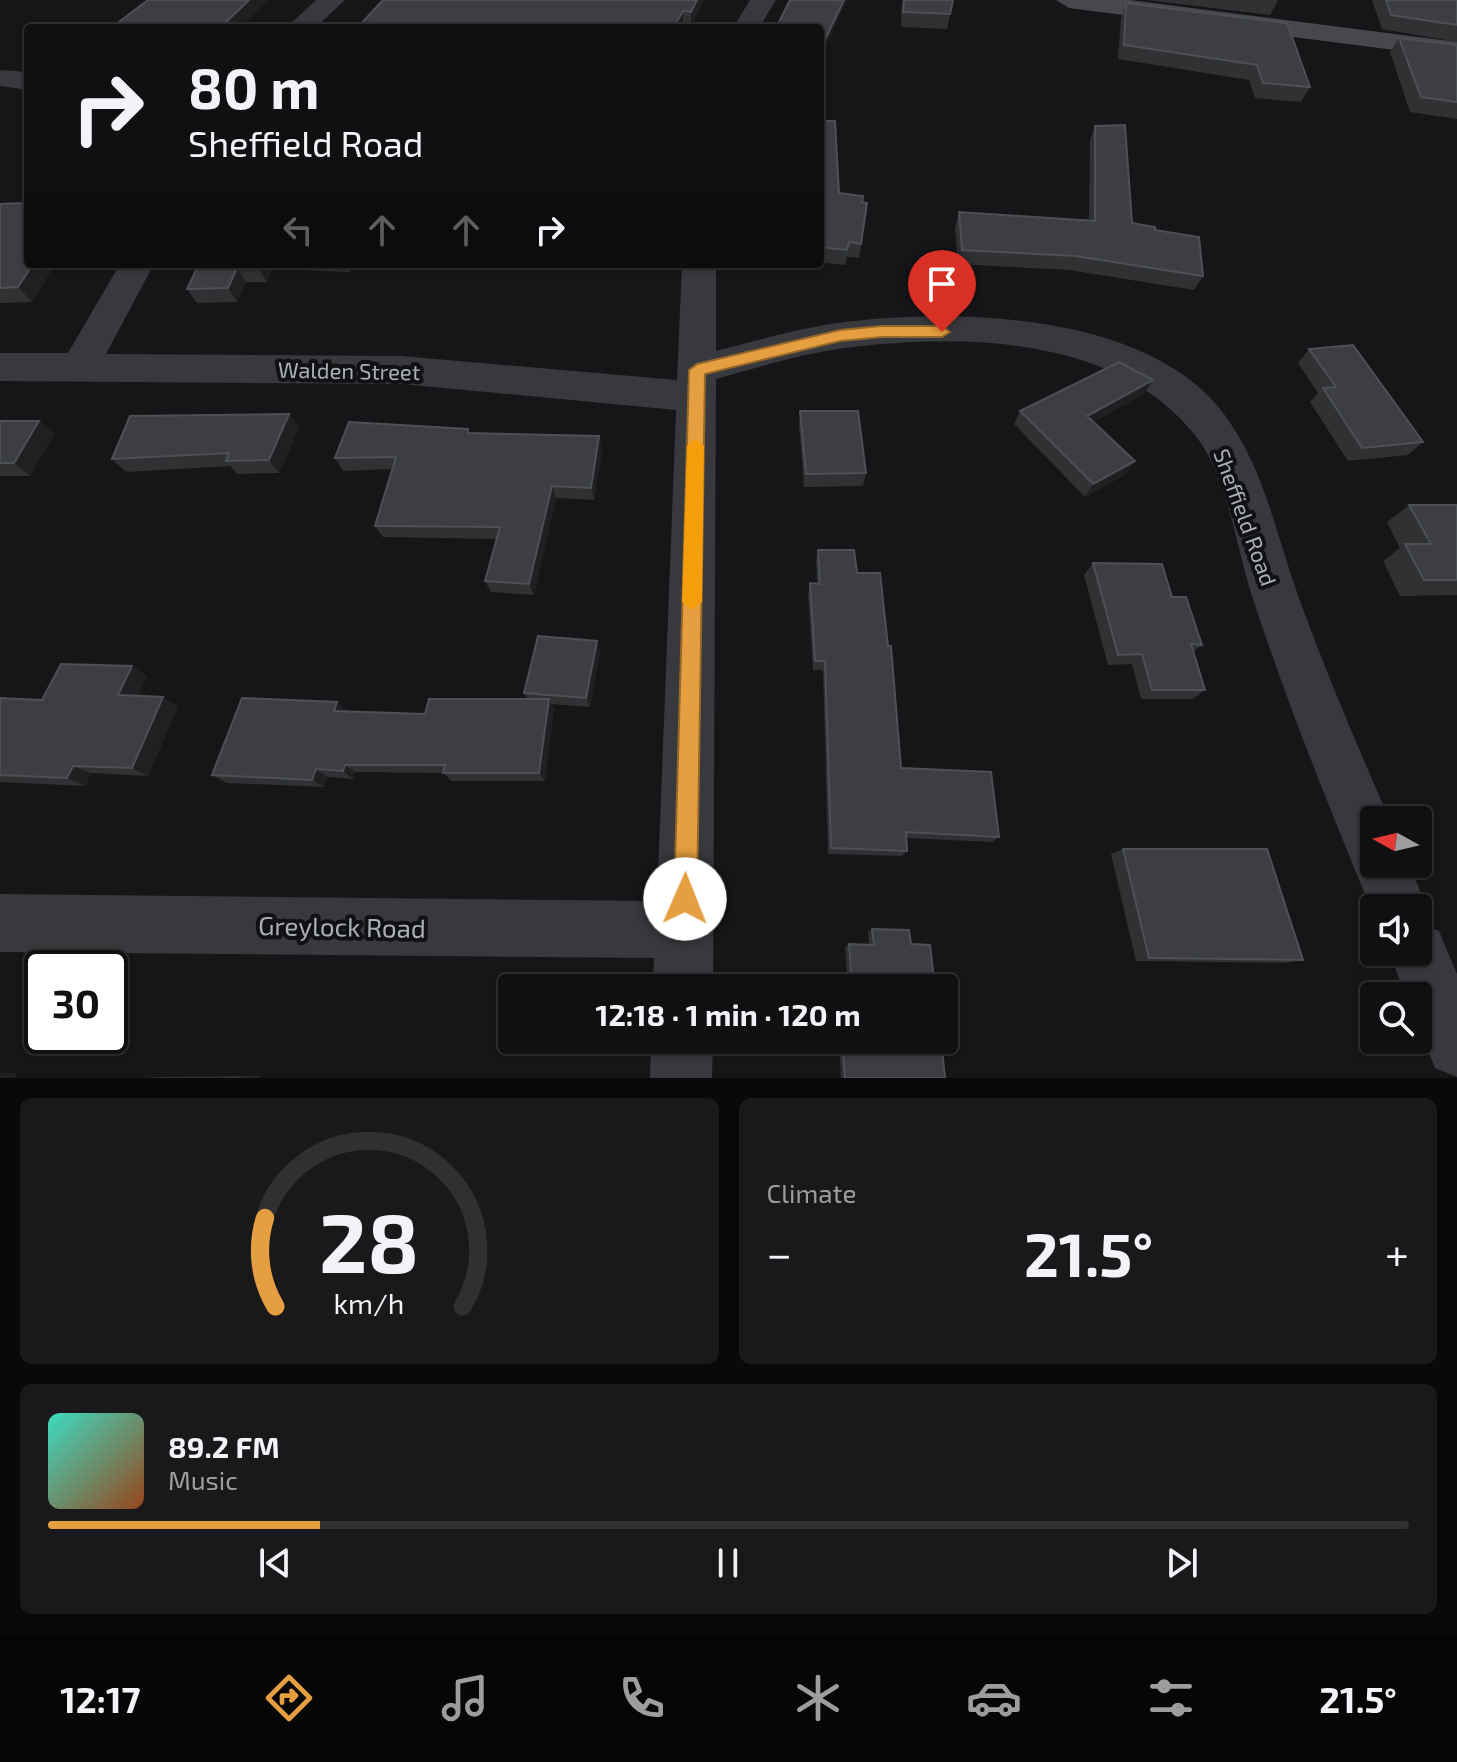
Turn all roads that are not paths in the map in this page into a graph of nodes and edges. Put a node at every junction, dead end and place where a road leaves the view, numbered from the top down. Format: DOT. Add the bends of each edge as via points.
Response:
graph roads {
  1 [pos="332,0"];
  2 [pos="763,0"];
  3 [pos="1069,0"];
  4 [pos="304,24"];
  5 [pos="748,24"];
  6 [pos="1457,50"];
  7 [pos="0,78"];
  8 [pos="24,81"];
  9 [pos="135,268"];
  10 [pos="699,268"];
  11 [pos="80,366"];
  12 [pos="0,367"];
  13 [pos="697,384"];
  14 [pos="1360,812"];
  15 [pos="0,923"];
  16 [pos="685,930"];
  17 [pos="1424,966"];
  18 [pos="683,974"];
  19 [pos="1457,1046"];
  20 [pos="682,1054"];
  21 [pos="681,1078"];
  1 -- 4 [label="street"];
  2 -- 5 [label="street"];
  3 -- 6 [label="street"];
  7 -- 8 [label="street"];
  9 -- 11 [label="street"];
  10 -- 13 [label="street"];
  11 -- 12 [label="street, Walden Street"];
  11 -- 13 [label="street, Walden Street" via="447,372"];
  13 -- 14 [label="street, Sheffield Road" via="840,336 882,331 1002,333 1058,341 1107,353 1154,375 1189,400 1213,429 1234,472 1289,637"];
  13 -- 16 [label="street"];
  15 -- 16 [label="street, Greylock Road"];
  16 -- 18 [label="street"];
  17 -- 19 [label="street"];
  20 -- 21 [label="street"];
}
